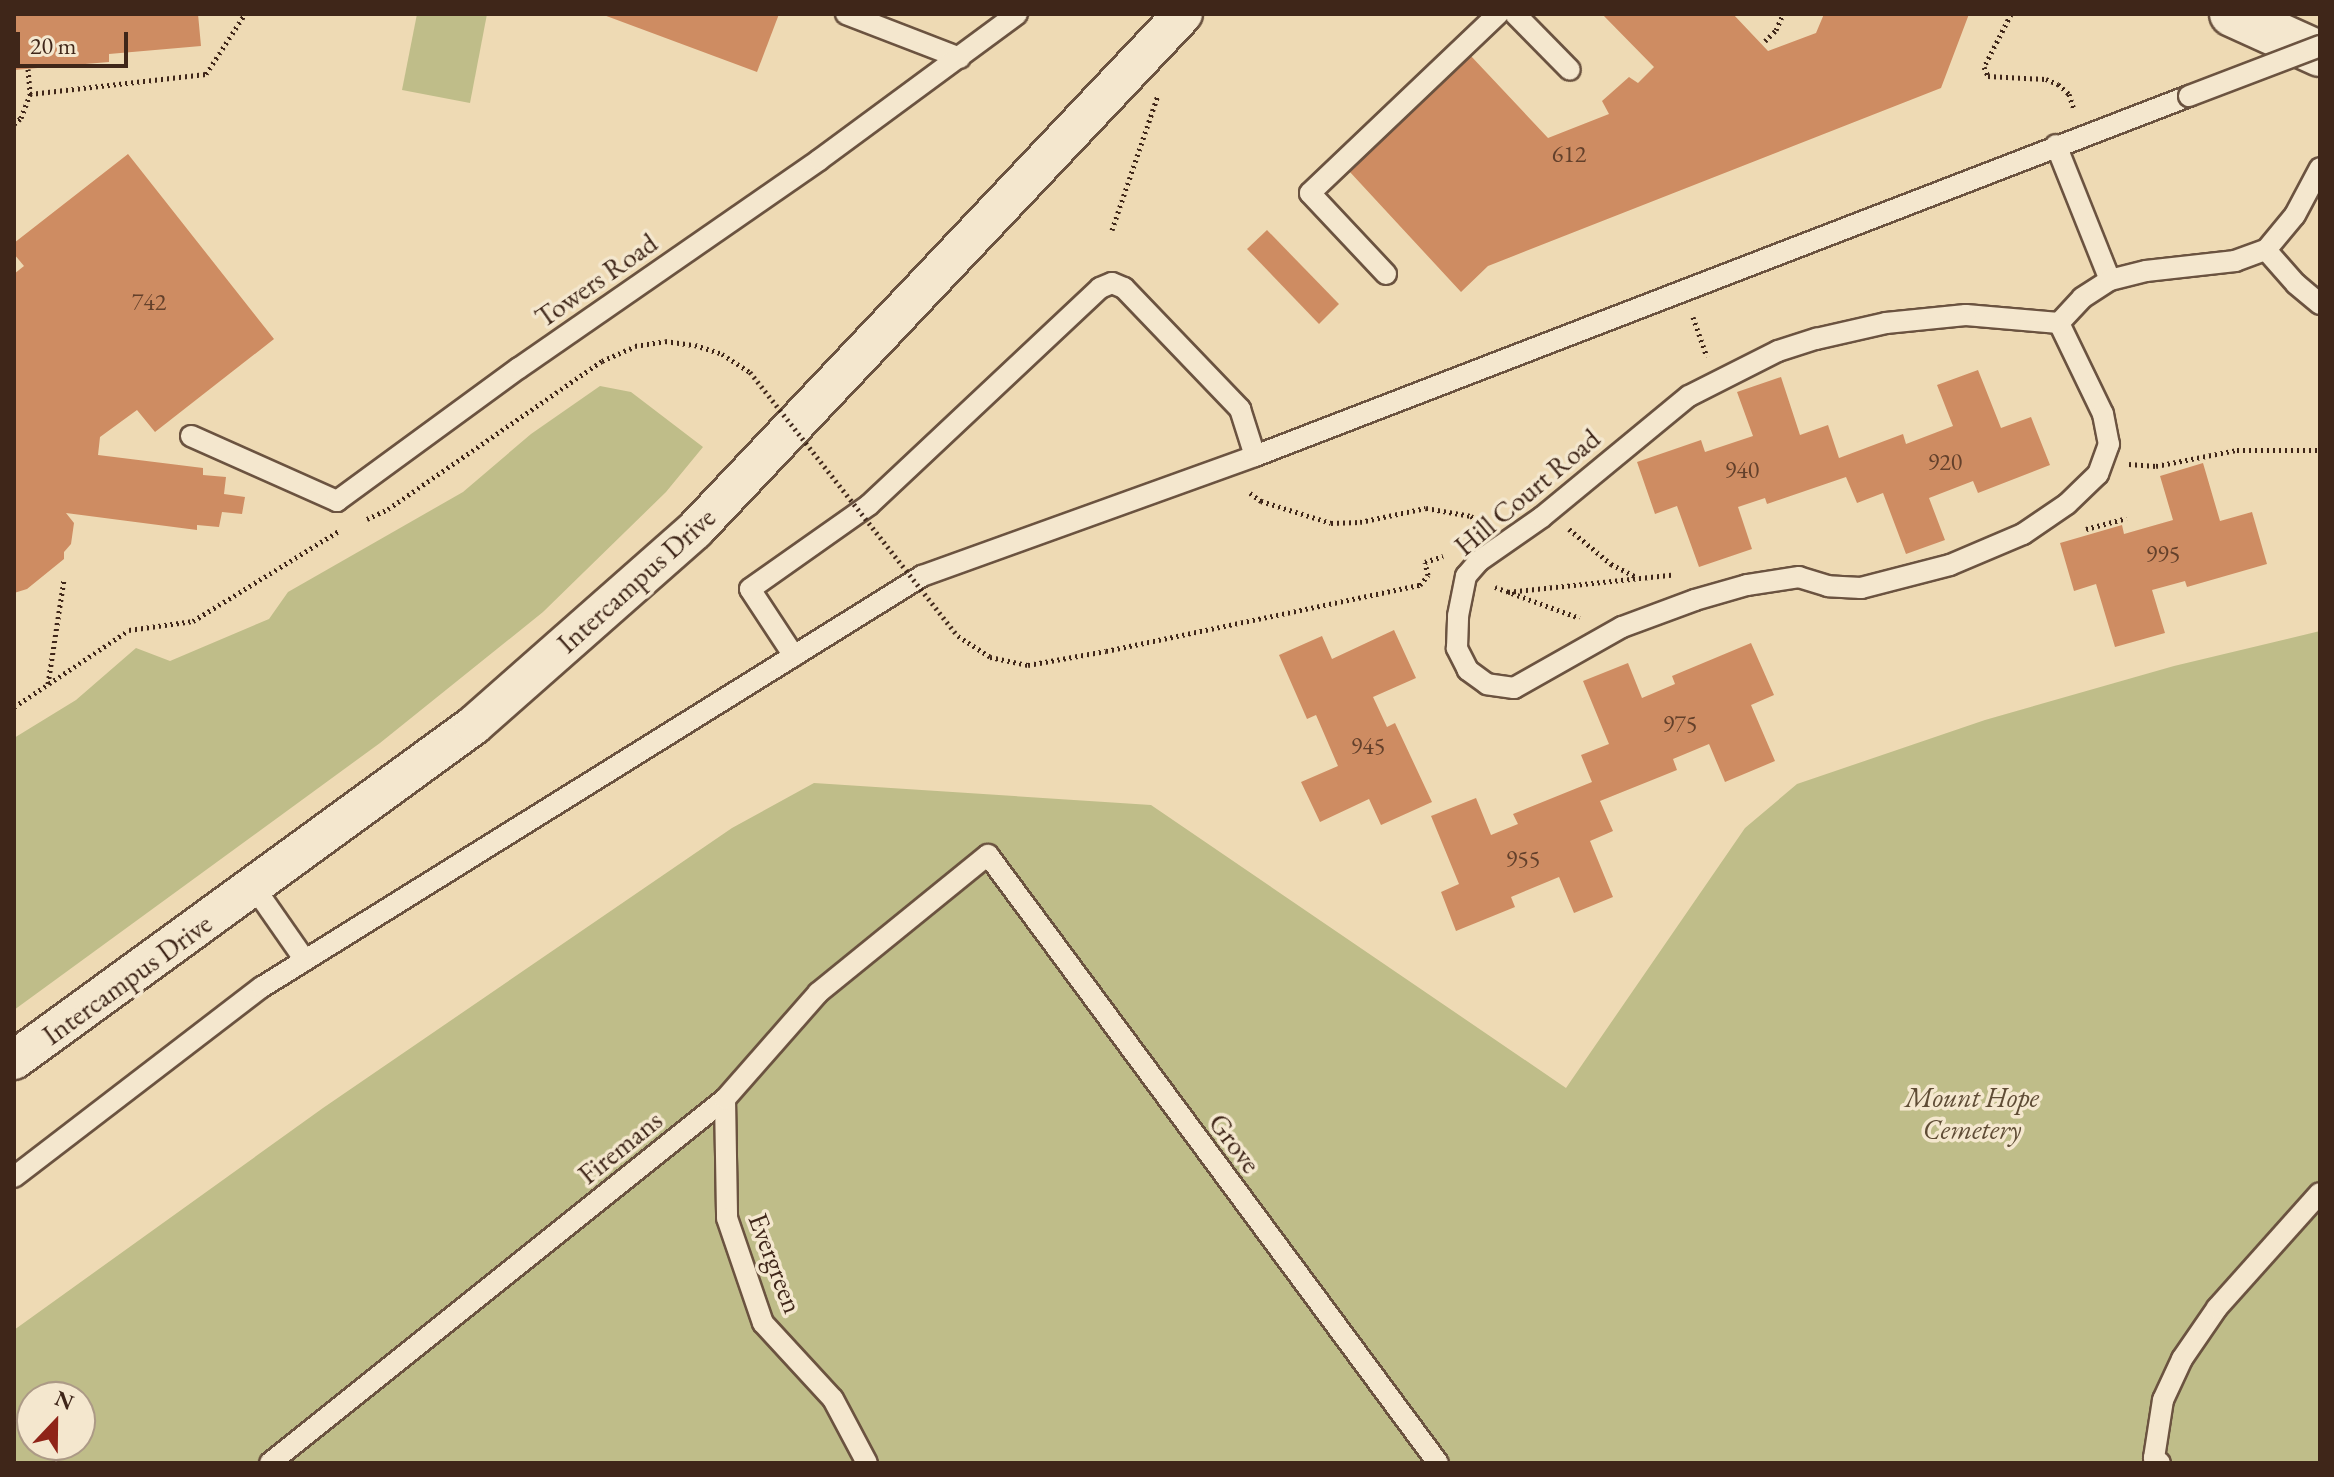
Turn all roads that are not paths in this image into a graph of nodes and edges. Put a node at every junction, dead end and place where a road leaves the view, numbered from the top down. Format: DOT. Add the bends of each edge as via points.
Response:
graph roads {
  1 [pos="846,14"];
  2 [pos="1017,14"];
  3 [pos="1183,14"];
  4 [pos="1498,14"];
  5 [pos="1515,14"];
  6 [pos="2232,14"];
  7 [pos="2320,46"];
  8 [pos="2320,54"];
  9 [pos="960,58"];
  10 [pos="1570,70"];
  11 [pos="2056,145"];
  12 [pos="2320,168"];
  13 [pos="2266,250"];
  14 [pos="1386,274"];
  15 [pos="2110,280"];
  16 [pos="2320,304"];
  17 [pos="2059,323"];
  18 [pos="191,436"];
  19 [pos="1255,456"];
  20 [pos="794,656"];
  21 [pos="988,855"];
  22 [pos="254,887"];
  23 [pos="305,960"];
  24 [pos="14,1060"];
  25 [pos="725,1099"];
  26 [pos="14,1177"];
  27 [pos="2320,1193"];
  28 [pos="270,1463"];
  29 [pos="867,1463"];
  30 [pos="1438,1463"];
  31 [pos="2160,1463"];
  1 -- 9 [label="lane"];
  2 -- 9 [label="lane, Towers Road"];
  3 -- 22 [label="street, Intercampus Drive" via="695,530 474,725"];
  4 -- 14 [label="lane" via="1310,193"];
  5 -- 10 [label="lane"];
  6 -- 8 [label="street"];
  7 -- 11 [label="lane, bridge"];
  9 -- 18 [label="lane, Towers Road" via="337,501"];
  11 -- 15 [label="lane"];
  11 -- 19 [label="lane"];
  12 -- 13 [label="lane" via="2295,215"];
  13 -- 15 [label="lane" via="2235,261"];
  13 -- 16 [label="lane"];
  15 -- 17 [label="lane" via="2082,298"];
  17 -- 17 [label="lane, Hill Court Road" via="1966,315 1851,329 1778,351 1689,396 1466,576 1457,648 1468,670 1487,684 1514,688 1622,627 1695,600 1799,577 1861,588 1950,565 2023,534 2088,487 2109,444 2103,414"];
  19 -- 20 [label="lane" via="922,576"];
  19 -- 20 [label="lane" via="1240,409 1124,288 1112,283 1100,288 869,505 750,589"];
  20 -- 23 [label="lane"];
  21 -- 25 [label="lane, Firemans" via="818,993"];
  21 -- 30 [label="lane, Grove"];
  22 -- 23 [label="lane"];
  22 -- 24 [label="street, Intercampus Drive"];
  23 -- 26 [label="lane" via="262,987"];
  25 -- 28 [label="lane, Firemans"];
  25 -- 29 [label="lane, Evergreen" via="727,1218 763,1323 833,1399"];
  27 -- 31 [label="lane" via="2217,1308 2182,1359 2163,1400 2154,1458"];
}
